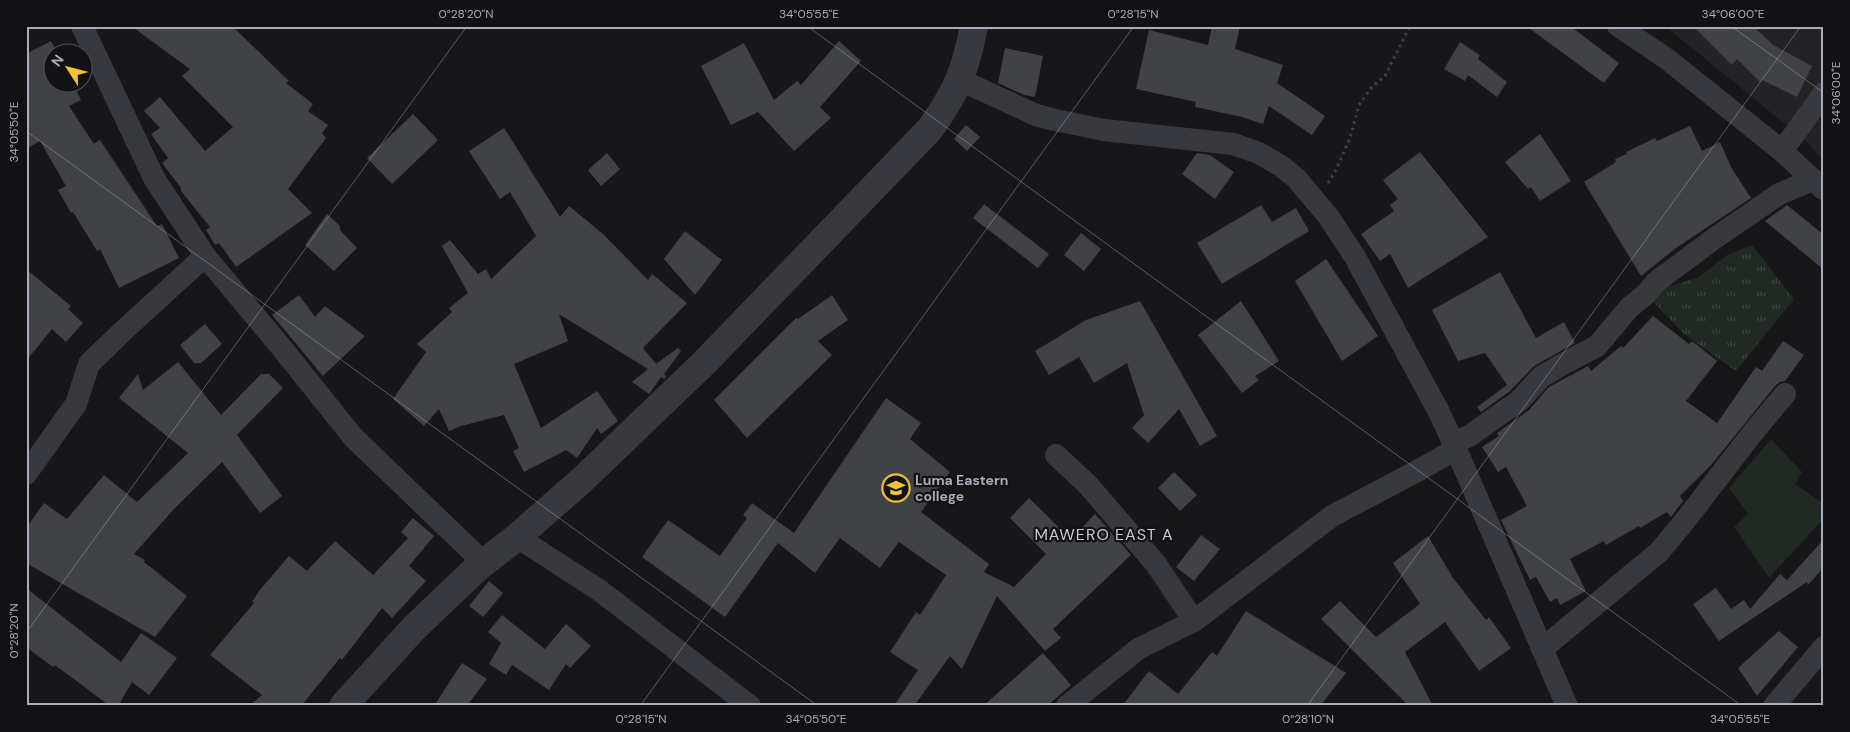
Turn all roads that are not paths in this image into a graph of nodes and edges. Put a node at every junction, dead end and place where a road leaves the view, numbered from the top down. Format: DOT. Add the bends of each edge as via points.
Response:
graph roads {
  1 [pos="82,26"];
  2 [pos="974,26"];
  3 [pos="1618,26"];
  4 [pos="960,80"];
  5 [pos="1824,93"];
  6 [pos="1782,151"];
  7 [pos="1818,185"];
  8 [pos="205,256"];
  9 [pos="1785,394"];
  10 [pos="1455,446"];
  11 [pos="1056,455"];
  12 [pos="26,474"];
  13 [pos="517,537"];
  14 [pos="483,562"];
  15 [pos="1194,621"];
  16 [pos="1824,647"];
  17 [pos="1542,650"];
  18 [pos="343,706"];
  19 [pos="750,706"];
  20 [pos="1067,706"];
  21 [pos="1567,706"];
  22 [pos="1774,706"];
  1 -- 8 [label="street" via="154,178"];
  2 -- 4 [label="street"];
  3 -- 6 [label="street" via="1666,59"];
  4 -- 10 [label="street" via="1036,115 1104,130 1233,144 1259,153 1281,166 1296,178 1328,216 1355,257"];
  4 -- 13 [label="street" via="930,129 704,363 582,480"];
  5 -- 6 [label="street"];
  6 -- 7 [label="street"];
  7 -- 10 [label="street" via="1779,194 1715,238 1656,282 1629,308 1598,346 1542,377 1520,401"];
  8 -- 12 [label="street" via="89,364 76,404"];
  8 -- 14 [label="street" via="353,438"];
  9 -- 17 [label="street" via="1659,552"];
  10 -- 15 [label="street" via="1421,469 1332,516"];
  10 -- 17 [label="street"];
  11 -- 15 [label="street" via="1088,486 1156,564"];
  13 -- 14 [label="street"];
  13 -- 19 [label="street" via="599,590"];
  14 -- 18 [label="street" via="414,628"];
  15 -- 20 [label="street" via="1138,649"];
  16 -- 22 [label="street"];
  17 -- 21 [label="street"];
}
